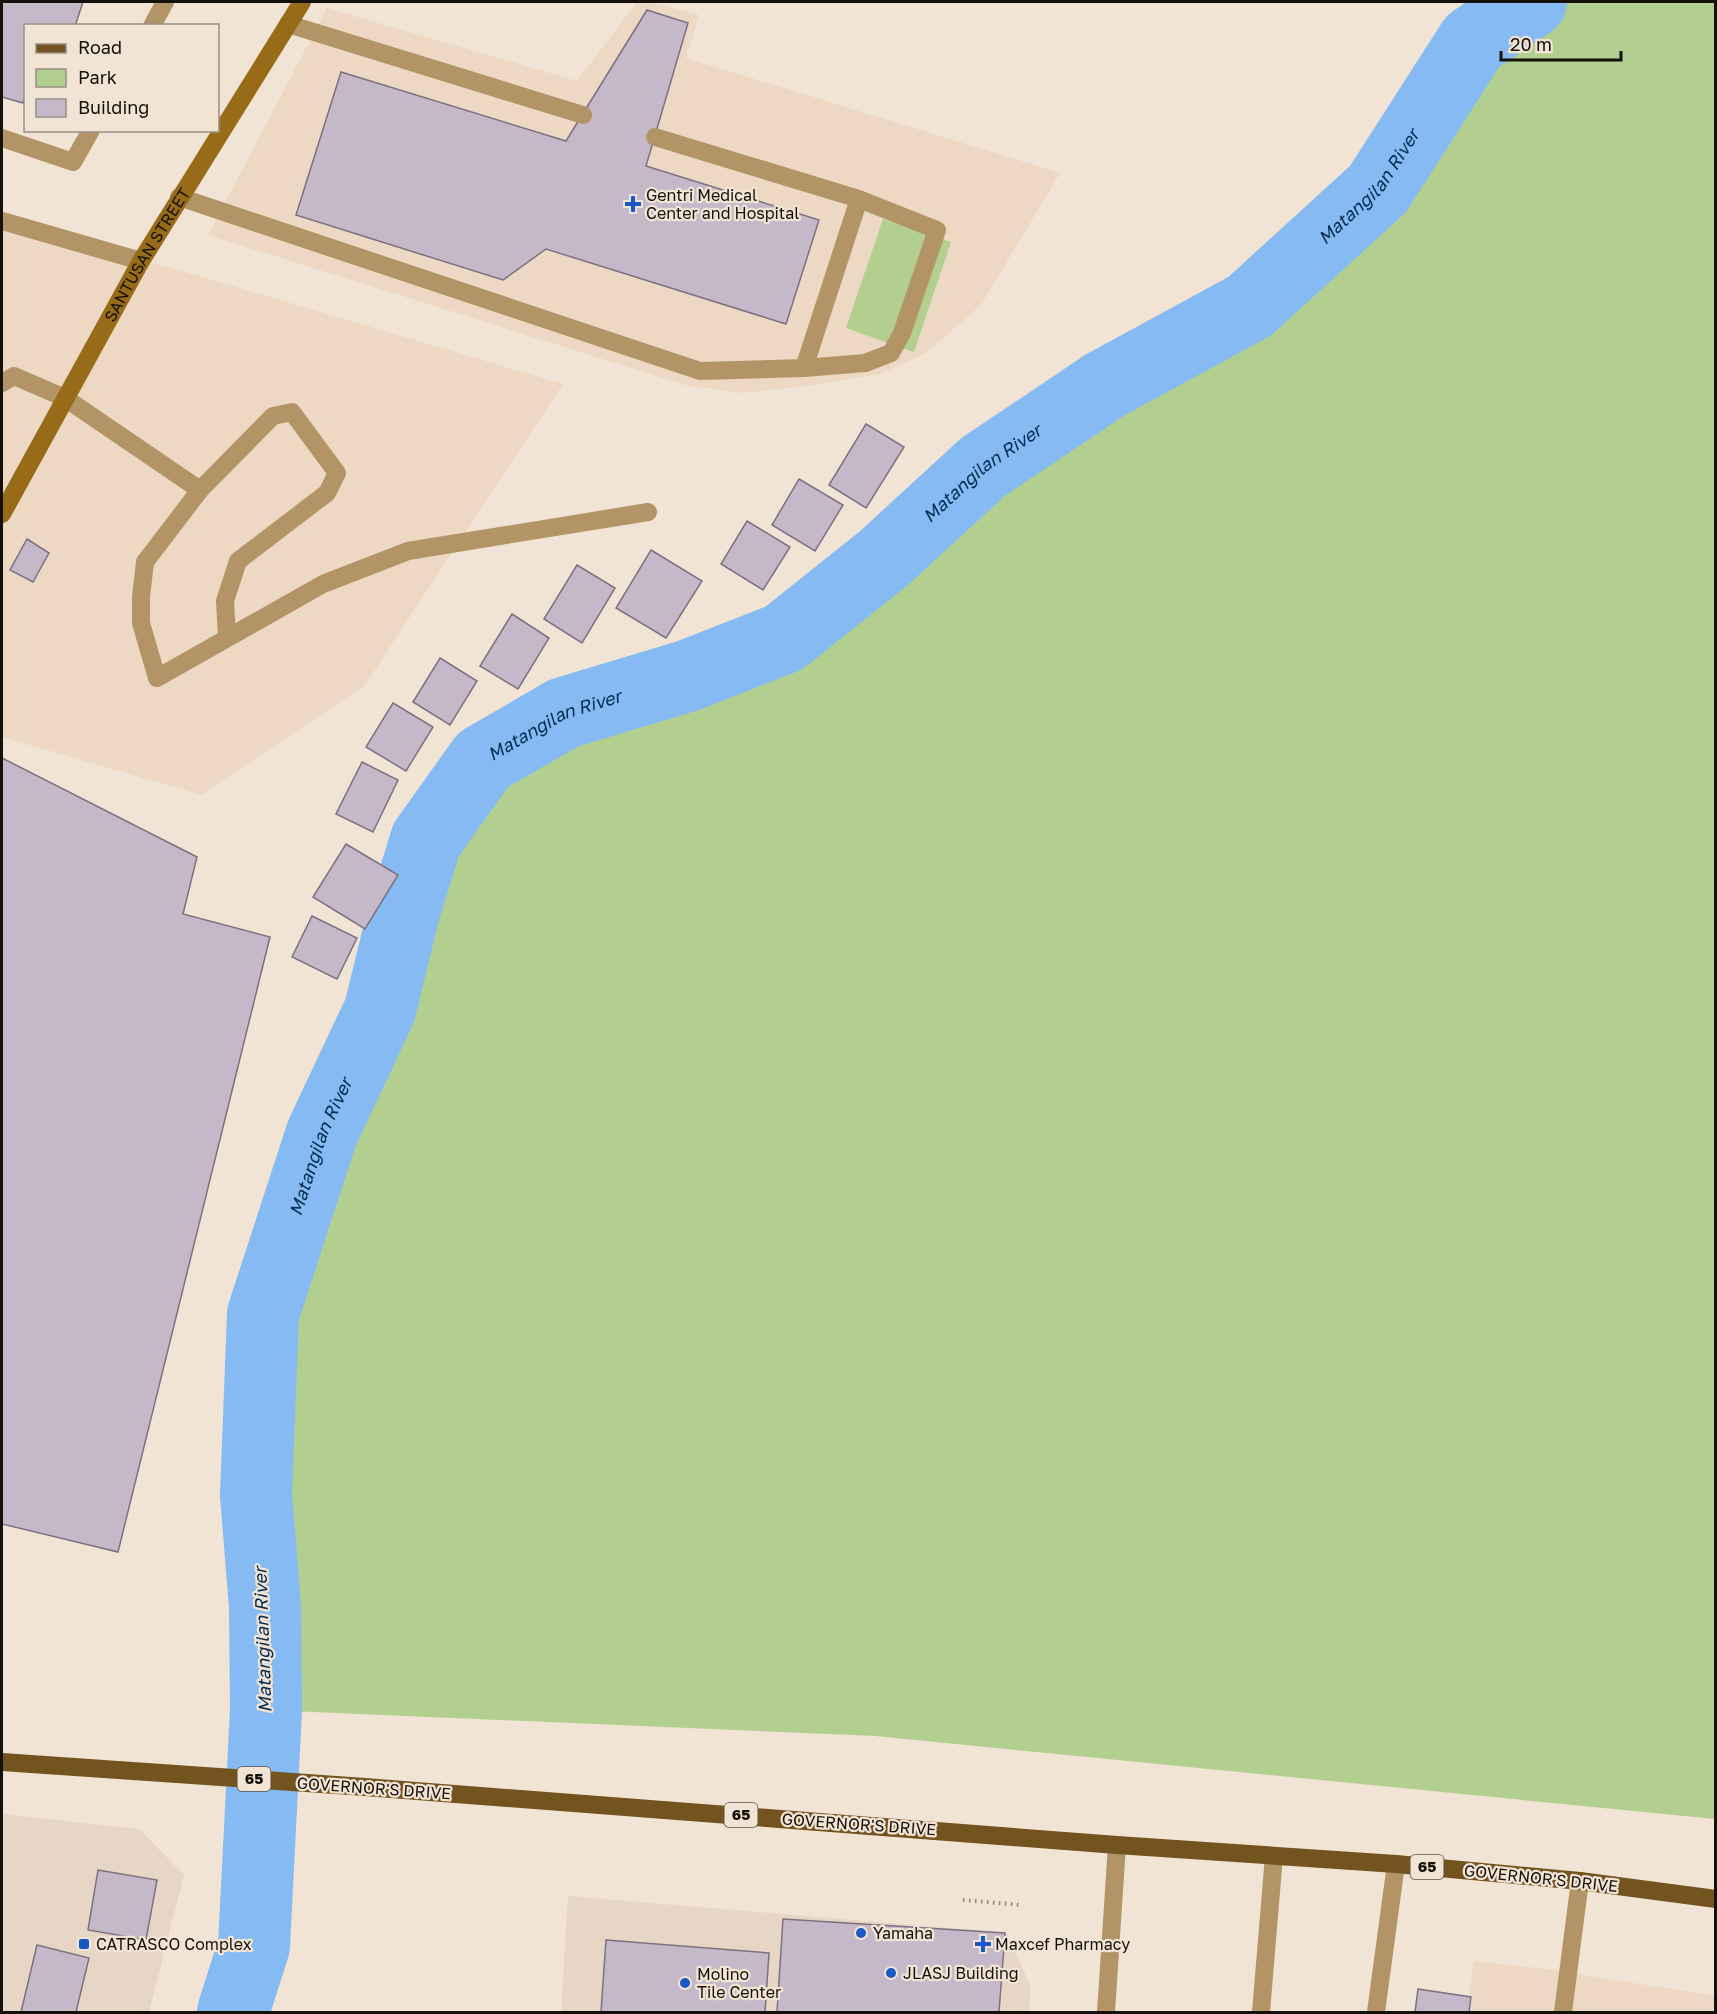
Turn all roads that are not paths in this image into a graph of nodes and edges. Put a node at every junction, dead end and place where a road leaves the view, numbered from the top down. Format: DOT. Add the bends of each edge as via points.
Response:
graph roads {
  1 [pos="165,2"];
  2 [pos="302,2"];
  3 [pos="153,24"];
  4 [pos="288,24"];
  5 [pos="583,115"];
  6 [pos="91,132"];
  7 [pos="655,137"];
  8 [pos="2,138"];
  9 [pos="179,197"];
  10 [pos="859,200"];
  11 [pos="2,221"];
  12 [pos="141,261"];
  13 [pos="804,368"];
  14 [pos="2,383"];
  15 [pos="65,398"];
  16 [pos="200,490"];
  17 [pos="648,512"];
  18 [pos="2,514"];
  19 [pos="227,637"];
  20 [pos="2,1762"];
  21 [pos="1117,1845"];
  22 [pos="1274,1856"];
  23 [pos="1396,1864"];
  24 [pos="1580,1881"];
  25 [pos="1716,1899"];
  26 [pos="1106,2013"];
  27 [pos="1261,2013"];
  28 [pos="1376,2013"];
  29 [pos="1563,2013"];
  1 -- 3 [label="street"];
  2 -- 4 [label="street, SANTUSAN STREET"];
  4 -- 5 [label="street"];
  4 -- 9 [label="street, SANTUSAN STREET"];
  6 -- 8 [label="street" via="73,162"];
  7 -- 10 [label="street"];
  9 -- 12 [label="street, SANTUSAN STREET"];
  9 -- 13 [label="street" via="700,371"];
  10 -- 13 [label="street"];
  10 -- 13 [label="street" via="937,231 902,333 891,353 865,363"];
  11 -- 12 [label="street"];
  12 -- 15 [label="street, SANTUSAN STREET"];
  14 -- 15 [label="street" via="14,376"];
  15 -- 16 [label="street"];
  15 -- 18 [label="street, SANTUSAN STREET"];
  16 -- 19 [label="street" via="145,562 141,623 157,678"];
  16 -- 19 [label="street" via="273,416 292,412 337,472 327,493 238,561 225,601"];
  17 -- 19 [label="street" via="408,551 323,584"];
  20 -- 21 [label="main road, GOVERNOR'S DRIVE / 65"];
  21 -- 22 [label="main road, GOVERNOR'S DRIVE / 65"];
  21 -- 26 [label="street"];
  22 -- 23 [label="main road, GOVERNOR'S DRIVE / 65"];
  22 -- 27 [label="street"];
  23 -- 24 [label="main road, GOVERNOR'S DRIVE / 65"];
  23 -- 28 [label="street"];
  24 -- 25 [label="main road, GOVERNOR'S DRIVE / 65"];
  24 -- 29 [label="street"];
}
